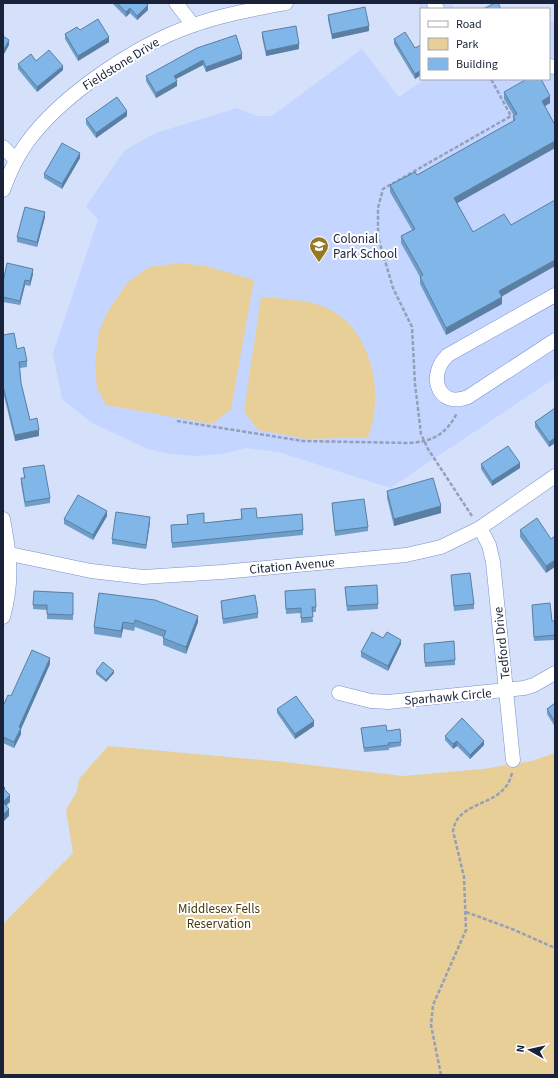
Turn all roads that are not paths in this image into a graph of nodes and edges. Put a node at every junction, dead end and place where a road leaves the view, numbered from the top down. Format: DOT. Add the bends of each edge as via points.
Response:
graph roads {
  1 [pos="176,3"];
  2 [pos="286,3"];
  3 [pos="193,25"];
  4 [pos="3,147"];
  5 [pos="16,160"];
  6 [pos="3,190"];
  7 [pos="555,295"];
  8 [pos="555,340"];
  9 [pos="555,476"];
  10 [pos="3,519"];
  11 [pos="480,528"];
  12 [pos="10,554"];
  13 [pos="3,617"];
  14 [pos="555,673"];
  15 [pos="507,691"];
  16 [pos="339,693"];
  17 [pos="513,760"];
  1 -- 3 [label="street"];
  2 -- 3 [label="street, Fieldstone Drive"];
  3 -- 5 [label="street, Fieldstone Drive" via="138,52 78,91 34,134"];
  4 -- 5 [label="street"];
  5 -- 6 [label="street, Fieldstone Drive"];
  7 -- 8 [label="street" via="443,360 436,378 438,388 448,398 462,399"];
  9 -- 11 [label="street, Citation Avenue"];
  10 -- 12 [label="street"];
  11 -- 12 [label="street, Citation Avenue" via="441,546 406,555 158,577 108,574"];
  11 -- 15 [label="street, Tedford Drive" via="493,562"];
  12 -- 13 [label="street" via="10,582"];
  14 -- 15 [label="street, Sparhawk Circle" via="534,685"];
  15 -- 16 [label="street, Sparhawk Circle" via="385,703"];
  15 -- 17 [label="street, Tedford Drive"];
}
